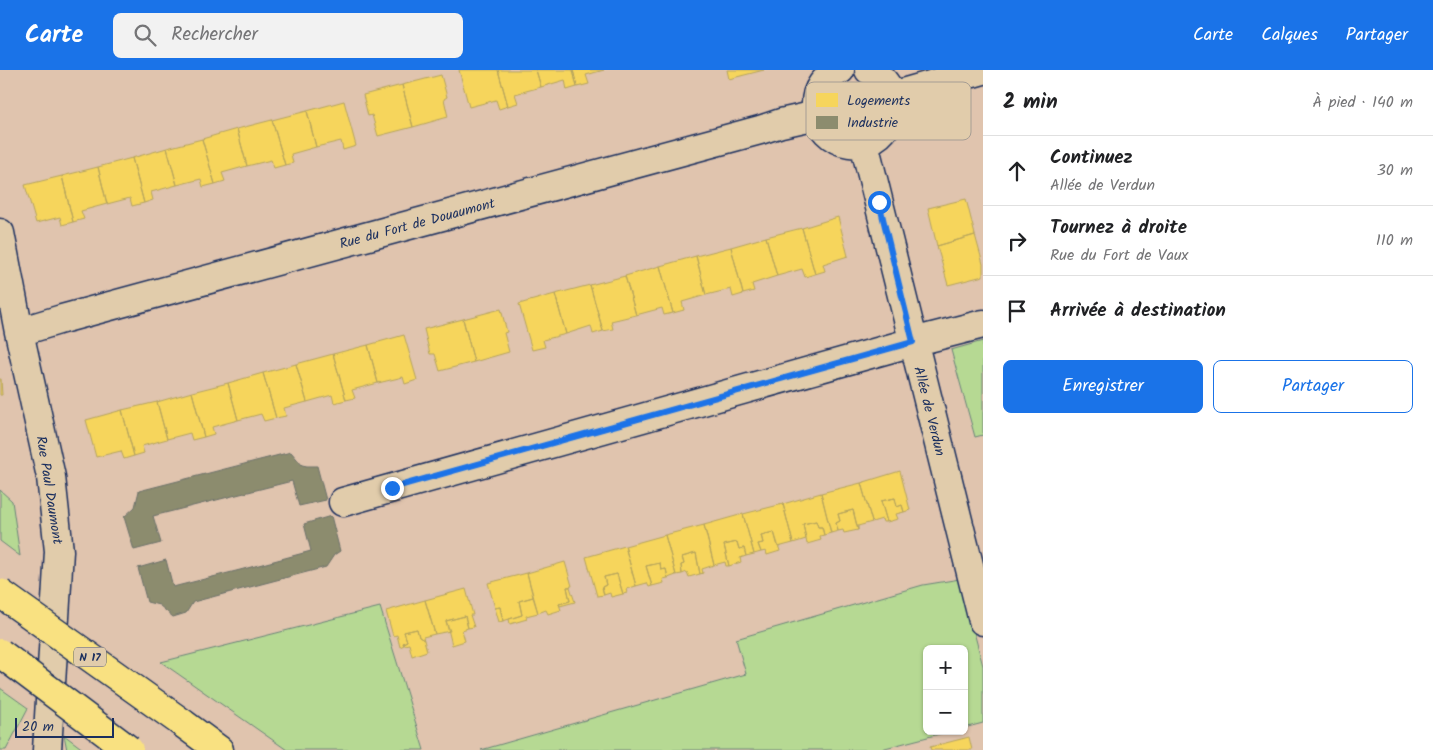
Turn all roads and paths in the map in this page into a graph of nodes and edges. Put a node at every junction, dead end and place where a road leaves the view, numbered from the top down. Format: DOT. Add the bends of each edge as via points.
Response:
graph roads {
  1 [pos="840,70"];
  2 [pos="869,70"];
  3 [pos="983,70"];
  4 [pos="824,82"];
  5 [pos="885,82"];
  6 [pos="941,82"];
  7 [pos="806,117"];
  8 [pos="837,140"];
  9 [pos="870,140"];
  10 [pos="864,143"];
  11 [pos="0,233"];
  12 [pos="983,324"];
  13 [pos="19,332"];
  14 [pos="913,342"];
  15 [pos="343,502"];
  16 [pos="0,593"];
  17 [pos="983,621"];
  18 [pos="0,653"];
  19 [pos="47,750"];
  20 [pos="129,750"];
  21 [pos="220,750"];
  1 -- 4 [label="street"];
  2 -- 5 [label="street"];
  3 -- 6 [label="street"];
  7 -- 13 [label="street, Rue du Fort de Douaumont"];
  8 -- 10 [label="street" via="849,144"];
  9 -- 10 [label="street"];
  10 -- 14 [label="street, Allée de Verdun"];
  11 -- 13 [label="street, Rue Paul Daumont"];
  12 -- 14 [label="street"];
  13 -- 19 [label="street, Rue Paul Daumont" via="51,477 59,551"];
  14 -- 15 [label="street"];
  14 -- 17 [label="street, Allée de Verdun"];
  16 -- 21 [label="highway, N 17, bridge"];
  18 -- 20 [label="highway, bridge"];
}
